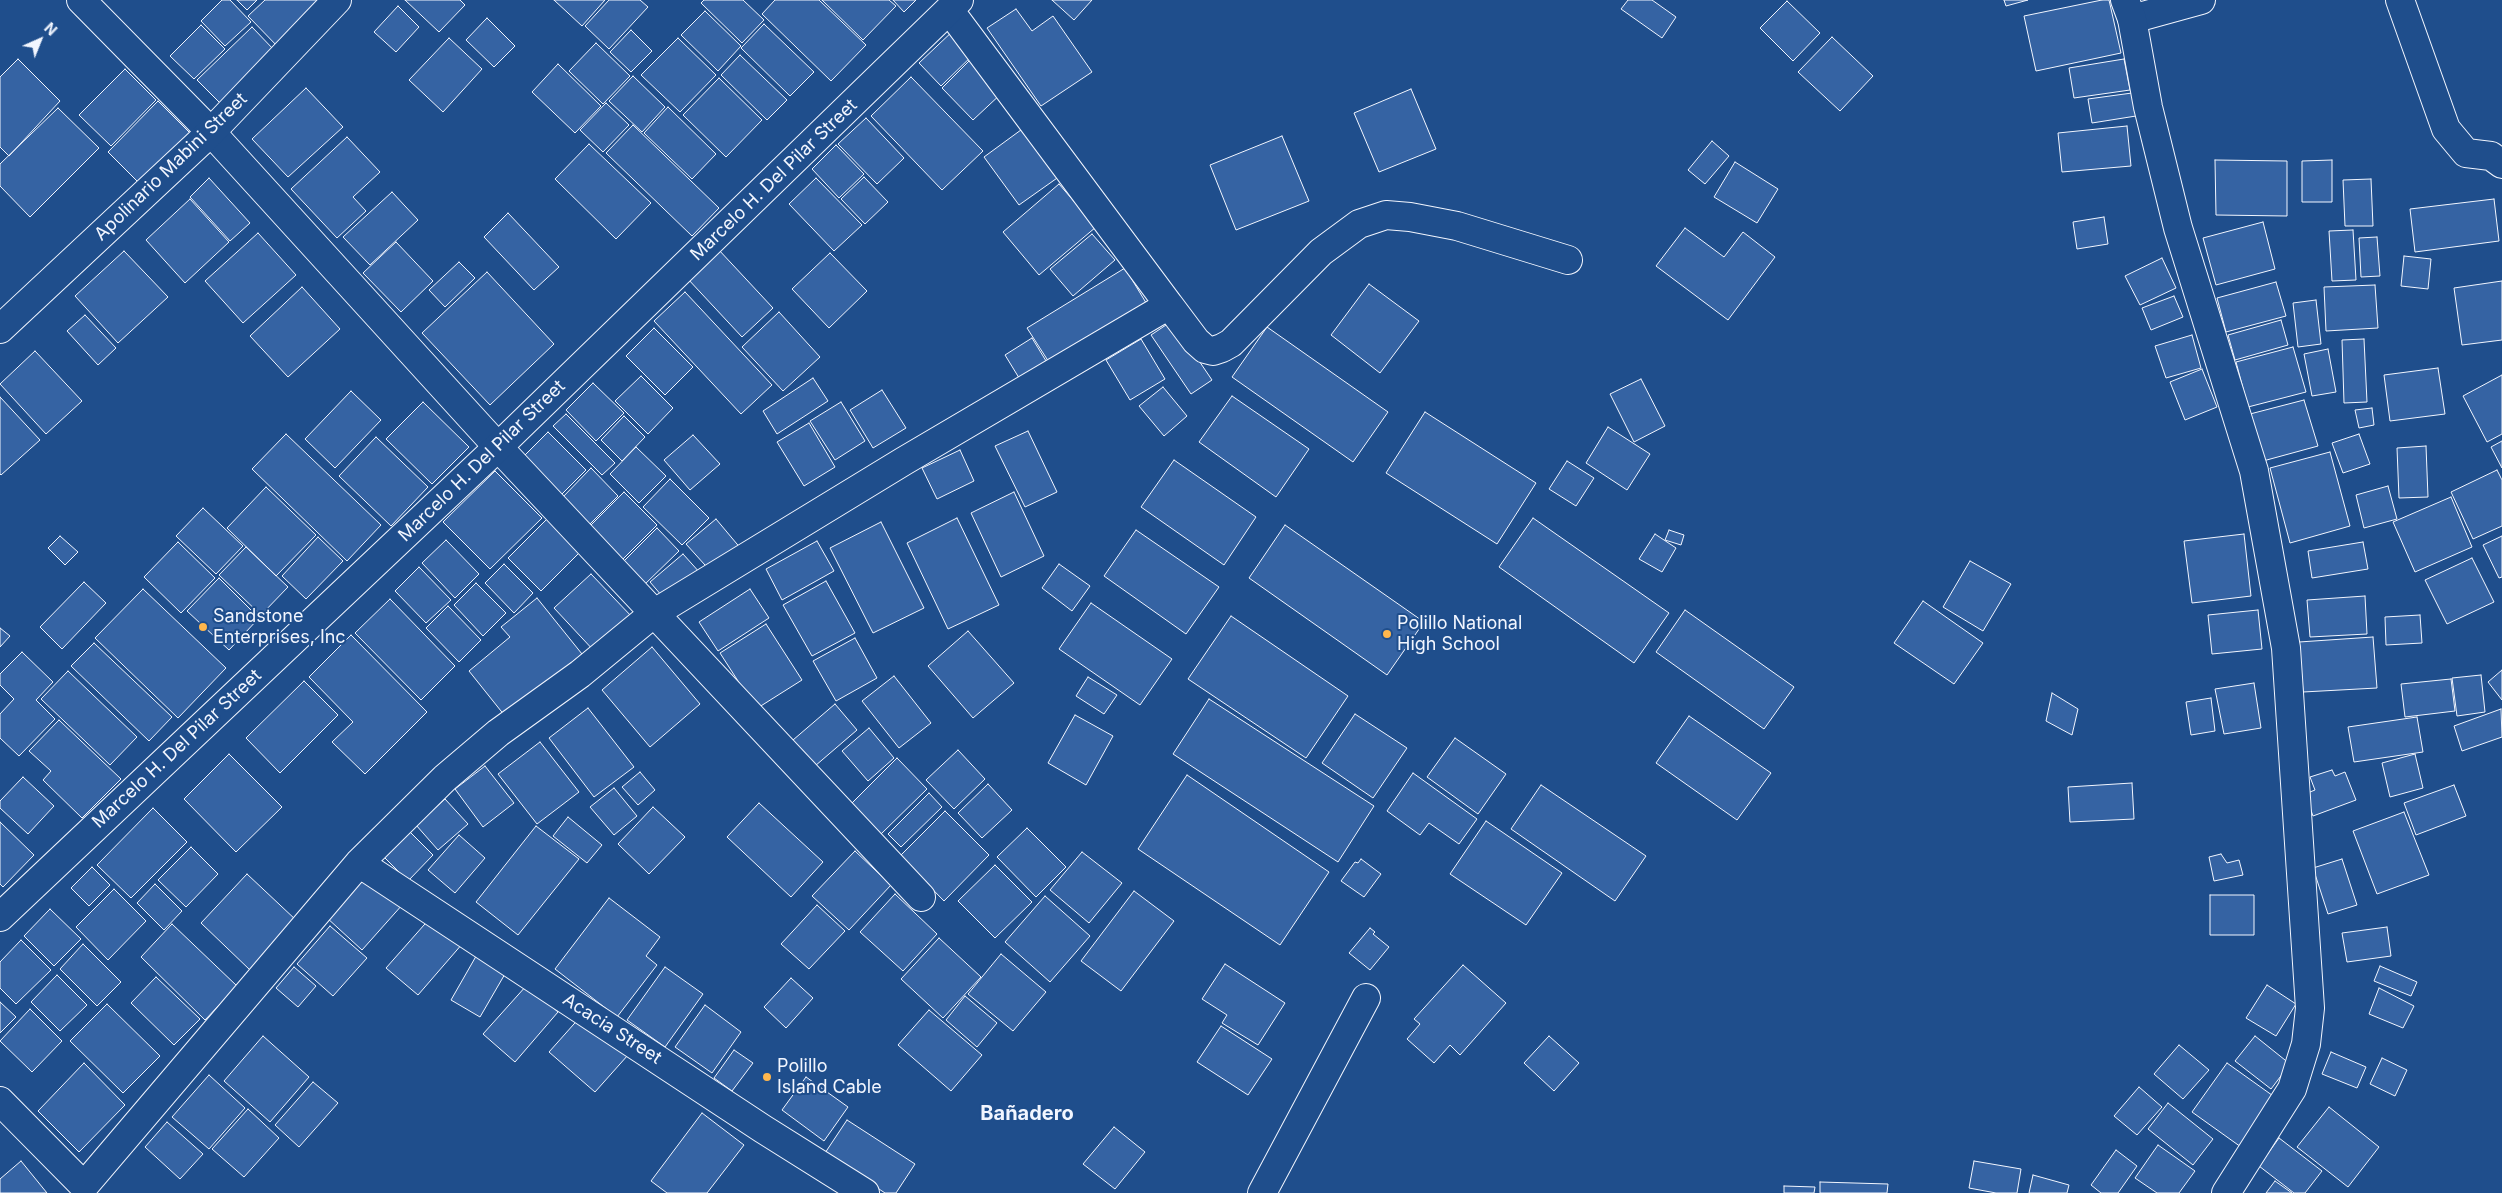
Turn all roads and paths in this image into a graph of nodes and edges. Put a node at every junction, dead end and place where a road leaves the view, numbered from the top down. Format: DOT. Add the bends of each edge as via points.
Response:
graph roads {
  1 [pos="81,0"];
  2 [pos="337,0"];
  3 [pos="2201,0"];
  4 [pos="2400,0"];
  5 [pos="955,5"];
  6 [pos="2129,10"];
  7 [pos="211,132"];
  8 [pos="2502,164"];
  9 [pos="1568,260"];
  10 [pos="1169,305"];
  11 [pos="0,329"];
  12 [pos="498,446"];
  13 [pos="653,614"];
  14 [pos="360,863"];
  15 [pos="921,897"];
  16 [pos="0,916"];
  17 [pos="1366,998"];
  18 [pos="0,1101"];
  19 [pos="865,1193"];
  20 [pos="1262,1193"];
  21 [pos="2226,1193"];
  1 -- 7 [label="street"];
  2 -- 7 [label="street, Apolinario Mabini Street"];
  3 -- 6 [label="street"];
  4 -- 8 [label="street" via="2446,129 2466,153 2491,156"];
  5 -- 10 [label="street"];
  5 -- 12 [label="street, Marcelo H. Del Pilar Street"];
  6 -- 21 [label="street" via="2148,107 2178,228 2254,471 2286,648 2310,1008 2306,1044 2292,1089"];
  7 -- 11 [label="street, Apolinario Mabini Street"];
  7 -- 12 [label="street"];
  9 -- 10 [label="street" via="1457,226 1386,215 1359,224 1321,252 1231,343 1222,348 1205,349"];
  10 -- 13 [label="street" via="895,466"];
  12 -- 13 [label="street"];
  12 -- 16 [label="street, Marcelo H. Del Pilar Street"];
  13 -- 14 [label="street" via="580,674 490,739 445,778"];
  13 -- 15 [label="street"];
  14 -- 18 [label="street" via="84,1186"];
  14 -- 19 [label="street, Acacia Street"];
  17 -- 20 [label="street"];
}
